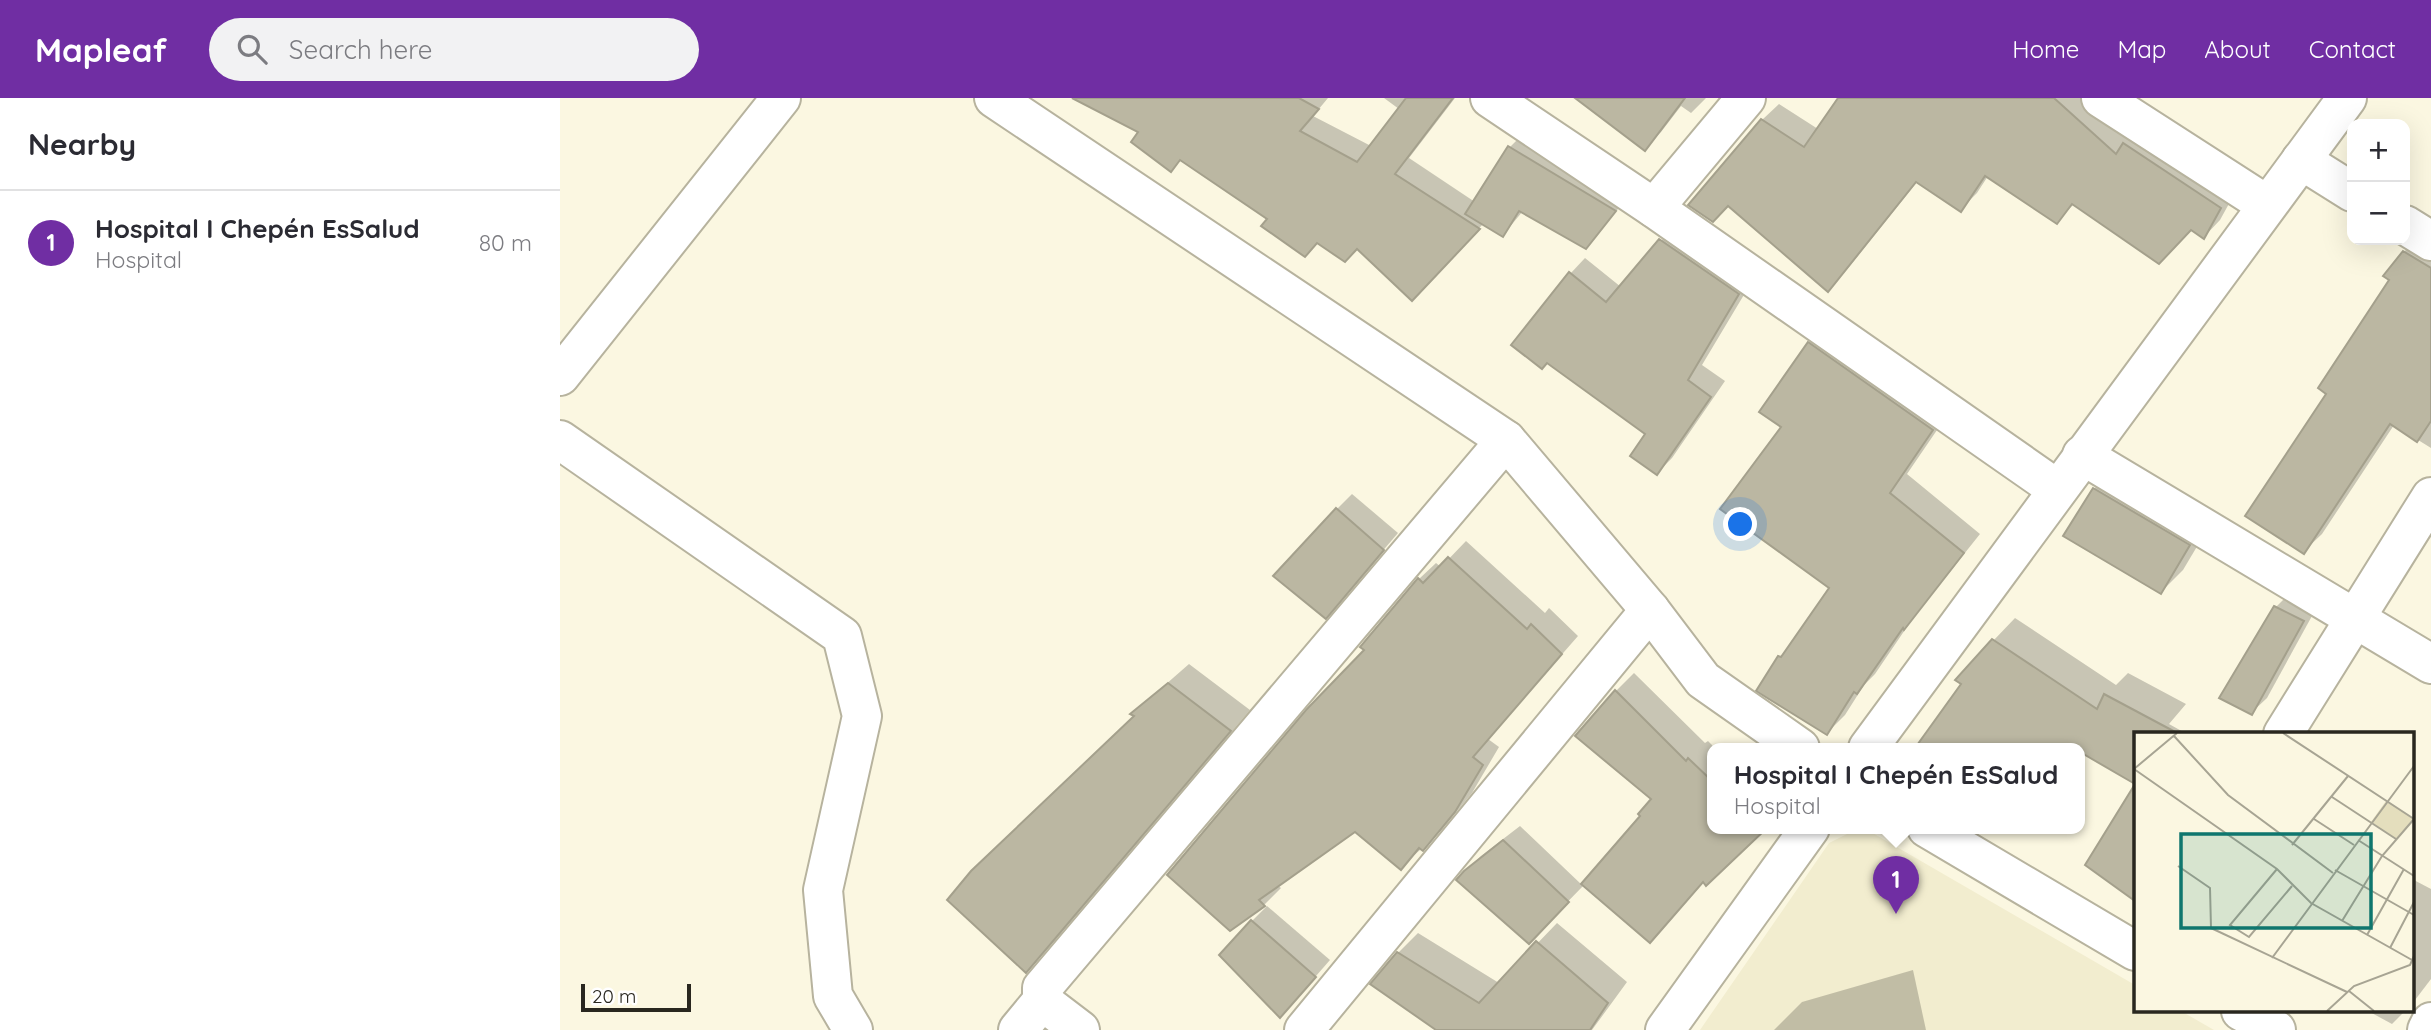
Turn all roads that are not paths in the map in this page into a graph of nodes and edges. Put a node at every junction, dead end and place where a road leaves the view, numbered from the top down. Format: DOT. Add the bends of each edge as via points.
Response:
graph roads {
  1 [pos="781,98"];
  2 [pos="994,98"];
  3 [pos="1490,98"];
  4 [pos="1746,98"];
  5 [pos="2101,98"];
  6 [pos="2347,98"];
  7 [pos="2301,160"];
  8 [pos="2347,189"];
  9 [pos="2267,205"];
  10 [pos="1654,208"];
  11 [pos="2410,228"];
  12 [pos="2431,241"];
  13 [pos="560,376"];
  14 [pos="560,440"];
  15 [pos="1506,440"];
  16 [pos="2082,454"];
  17 [pos="2057,489"];
  18 [pos="2431,497"];
  19 [pos="1650,610"];
  20 [pos="2356,618"];
  21 [pos="2431,664"];
  22 [pos="2284,732"];
  23 [pos="1793,743"];
  24 [pos="1872,743"];
  25 [pos="1806,834"];
  26 [pos="1937,834"];
  27 [pos="2134,950"];
  28 [pos="1042,1001"];
  29 [pos="2243,1012"];
  30 [pos="2431,1022"];
  31 [pos="853,1030"];
  32 [pos="1018,1030"];
  33 [pos="1080,1030"];
  34 [pos="1304,1030"];
  35 [pos="1665,1030"];
  36 [pos="2276,1030"];
  37 [pos="2427,1030"];
  1 -- 13 [label="street"];
  2 -- 15 [label="street"];
  3 -- 10 [label="street"];
  4 -- 10 [label="street"];
  5 -- 9 [label="street"];
  6 -- 7 [label="street"];
  7 -- 8 [label="street"];
  7 -- 9 [label="street"];
  9 -- 16 [label="street"];
  10 -- 17 [label="street"];
  11 -- 12 [label="street"];
  14 -- 31 [label="street" via="842,636 862,716 823,890 832,996"];
  15 -- 19 [label="street"];
  15 -- 28 [label="street" via="1042,988"];
  16 -- 17 [label="street"];
  16 -- 20 [label="street"];
  17 -- 24 [label="street"];
  18 -- 20 [label="street"];
  19 -- 23 [label="street" via="1703,680"];
  19 -- 34 [label="street"];
  20 -- 21 [label="street"];
  20 -- 22 [label="street"];
  25 -- 35 [label="street"];
  26 -- 27 [label="street"];
  28 -- 32 [label="street"];
  28 -- 33 [label="street"];
  29 -- 36 [label="street"];
  30 -- 37 [label="street"];
}
